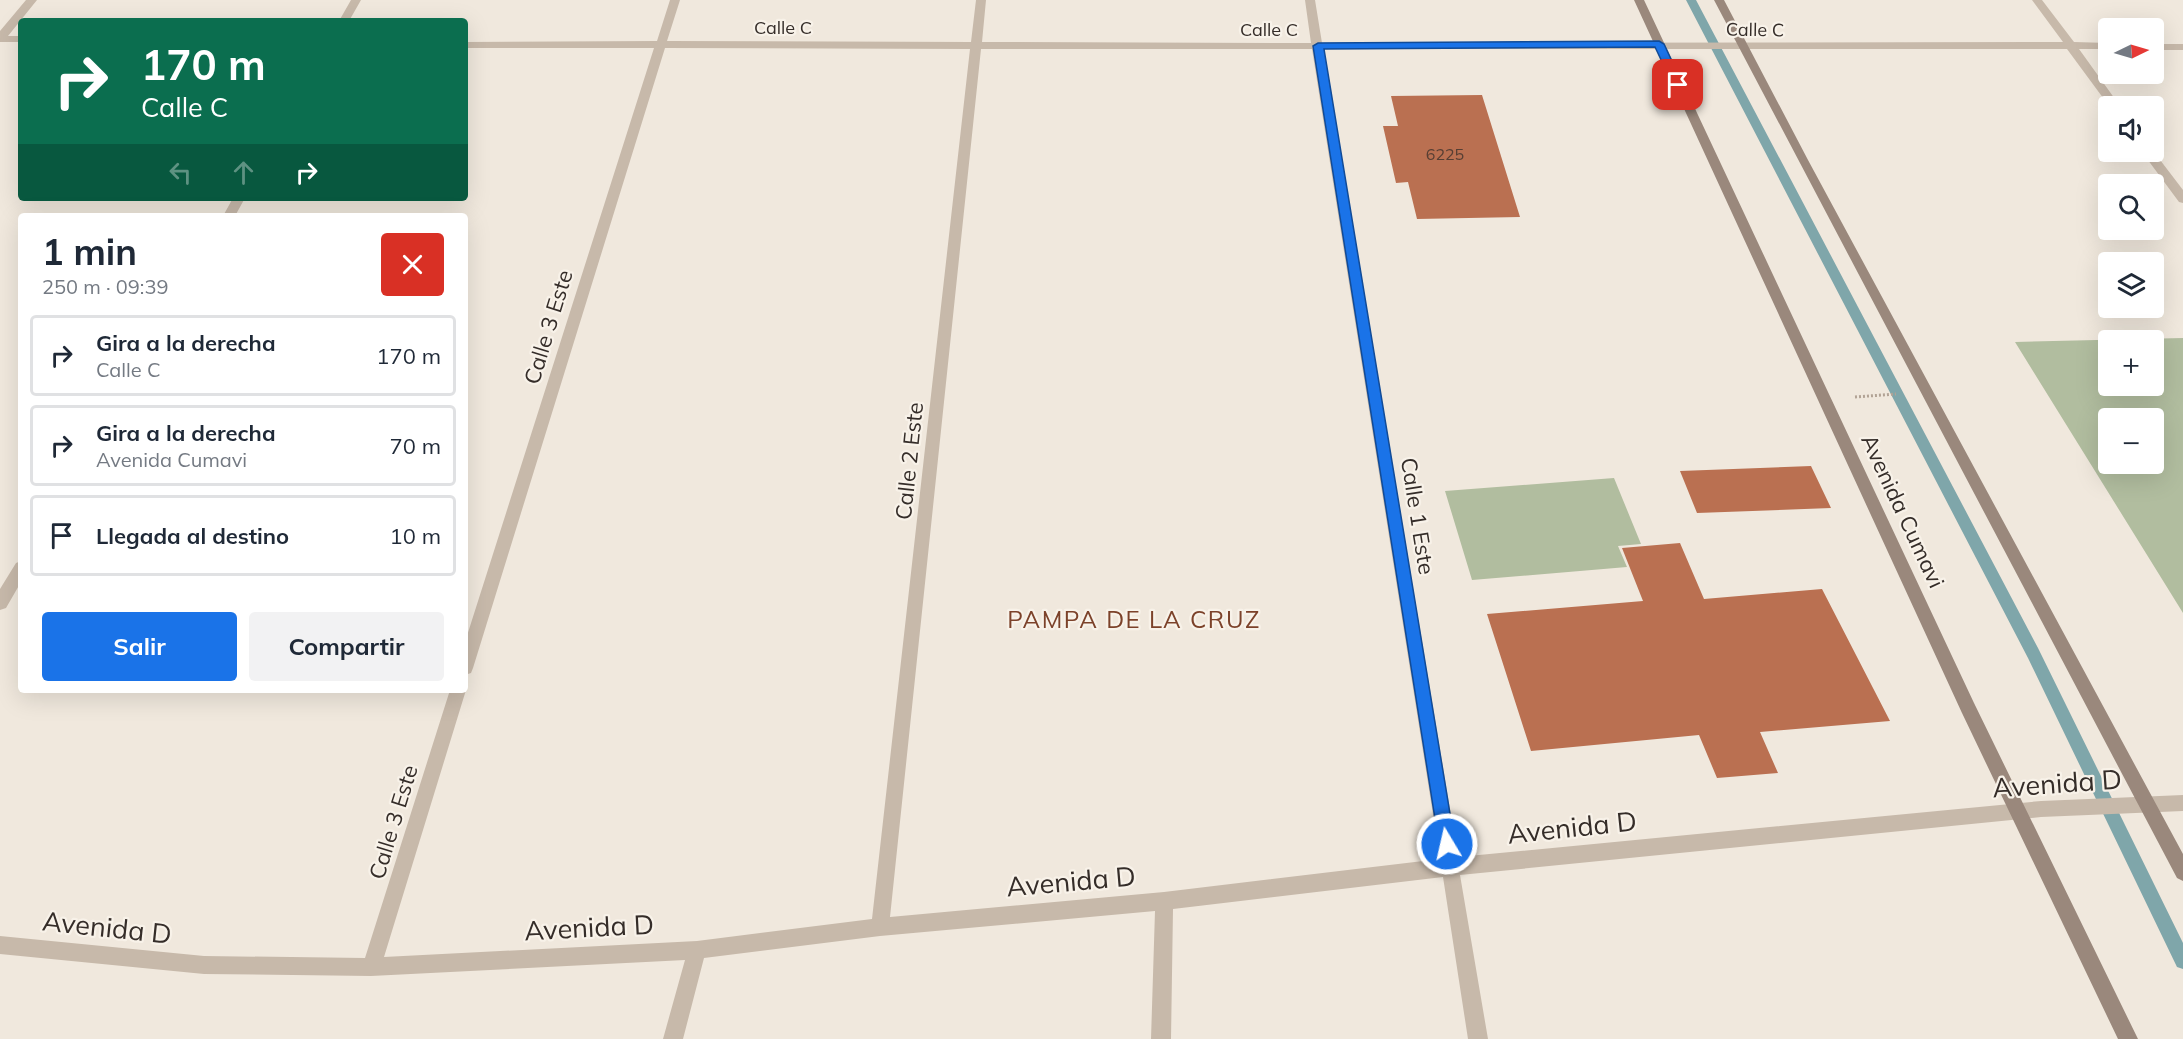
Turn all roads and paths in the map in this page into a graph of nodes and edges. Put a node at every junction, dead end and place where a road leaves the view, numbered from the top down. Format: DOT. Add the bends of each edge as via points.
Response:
graph roads {
  1 [pos="32,0"];
  2 [pos="356,0"];
  3 [pos="675,0"];
  4 [pos="981,0"];
  5 [pos="1310,0"];
  6 [pos="1639,0"];
  7 [pos="1719,0"];
  8 [pos="2037,0"];
  9 [pos="346,18"];
  10 [pos="0,38"];
  11 [pos="18,39"];
  12 [pos="660,44"];
  13 [pos="1659,44"];
  14 [pos="468,45"];
  15 [pos="976,45"];
  16 [pos="1318,46"];
  17 [pos="1740,46"];
  18 [pos="2070,46"];
  19 [pos="2098,46"];
  20 [pos="2164,47"];
  21 [pos="2183,47"];
  22 [pos="2108,96"];
  23 [pos="2156,162"];
  24 [pos="2183,198"];
  25 [pos="1898,394"];
  26 [pos="1855,397"];
  27 [pos="18,573"];
  28 [pos="0,603"];
  29 [pos="468,658"];
  30 [pos="457,693"];
  31 [pos="2183,803"];
  32 [pos="2146,805"];
  33 [pos="2020,812"];
  34 [pos="1450,867"];
  35 [pos="2183,872"];
  36 [pos="1164,902"];
  37 [pos="880,927"];
  38 [pos="0,945"];
  39 [pos="697,950"];
  40 [pos="371,967"];
  41 [pos="673,1039"];
  42 [pos="1161,1039"];
  43 [pos="1479,1039"];
  44 [pos="2128,1039"];
  1 -- 10 [label="street"];
  2 -- 9 [label="street"];
  3 -- 12 [label="street, Calle 3 Este"];
  4 -- 15 [label="street, Calle 2 Este"];
  5 -- 16 [label="street, Calle 1 Este"];
  6 -- 13 [label="main road, Avenida Cumavi"];
  7 -- 17 [label="main road"];
  8 -- 18 [label="street"];
  10 -- 11 [label="street"];
  12 -- 14 [label="street, Calle C"];
  12 -- 15 [label="street, Calle C"];
  12 -- 29 [label="street, Calle 3 Este"];
  13 -- 16 [label="street, Calle C"];
  13 -- 17 [label="street, Calle C"];
  13 -- 33 [label="main road, Avenida Cumavi" via="1963,698"];
  15 -- 16 [label="street, Calle C"];
  15 -- 37 [label="street, Calle 2 Este"];
  16 -- 34 [label="street, Calle 1 Este"];
  17 -- 18 [label="street, Calle C"];
  17 -- 32 [label="main road"];
  18 -- 19 [label="street, Calle C"];
  18 -- 22 [label="street"];
  20 -- 21 [label="street"];
  23 -- 24 [label="street"];
  25 -- 26 [label="path"];
  27 -- 28 [label="street"];
  30 -- 40 [label="street, Calle 3 Este"];
  31 -- 32 [label="street, Avenida D"];
  32 -- 33 [label="street, Avenida D"];
  32 -- 35 [label="main road"];
  33 -- 34 [label="street, Avenida D"];
  33 -- 44 [label="main road, Avenida Cumavi"];
  34 -- 36 [label="street, Avenida D"];
  34 -- 43 [label="street, Calle 1 Este"];
  36 -- 37 [label="street, Avenida D"];
  36 -- 42 [label="street"];
  37 -- 39 [label="street, Avenida D"];
  38 -- 40 [label="street, Avenida D" via="204,965"];
  39 -- 40 [label="street, Avenida D"];
  39 -- 41 [label="street"];
}
